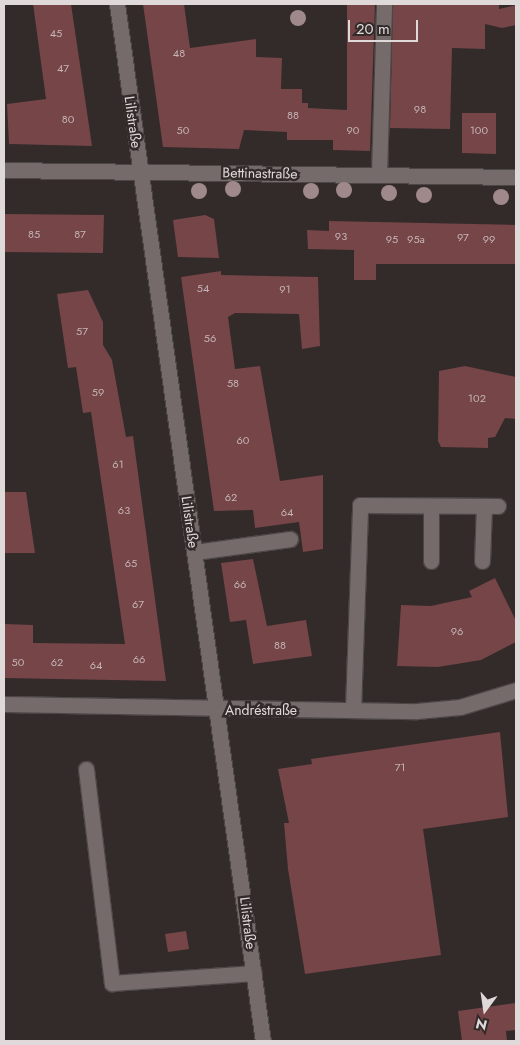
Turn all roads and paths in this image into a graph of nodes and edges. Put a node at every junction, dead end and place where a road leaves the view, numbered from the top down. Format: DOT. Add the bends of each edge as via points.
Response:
graph roads {
  1 [pos="117,4"];
  2 [pos="384,4"];
  3 [pos="4,170"];
  4 [pos="140,171"];
  5 [pos="379,175"];
  6 [pos="516,177"];
  7 [pos="432,506"];
  8 [pos="290,539"];
  9 [pos="195,552"];
  10 [pos="431,561"];
  11 [pos="482,562"];
  12 [pos="516,691"];
  13 [pos="4,704"];
  14 [pos="219,710"];
  15 [pos="353,710"];
  16 [pos="86,768"];
  17 [pos="254,973"];
  18 [pos="263,1041"];
  1 -- 4 [label="street, Lilistraße"];
  2 -- 5 [label="street"];
  3 -- 4 [label="street, Bettinastraße"];
  4 -- 5 [label="street, Bettinastraße"];
  4 -- 9 [label="street, Lilistraße"];
  5 -- 6 [label="street, Bettinastraße"];
  7 -- 10 [label="street"];
  7 -- 11 [label="street" via="491,506"];
  7 -- 15 [label="street" via="360,505"];
  8 -- 9 [label="street"];
  9 -- 14 [label="street, Lilistraße"];
  12 -- 15 [label="street, Andréstraße" via="460,707"];
  13 -- 14 [label="street, Andréstraße"];
  14 -- 15 [label="street, Andréstraße"];
  14 -- 17 [label="street, Lilistraße"];
  16 -- 17 [label="street" via="112,983"];
  17 -- 18 [label="street, Lilistraße"];
}
